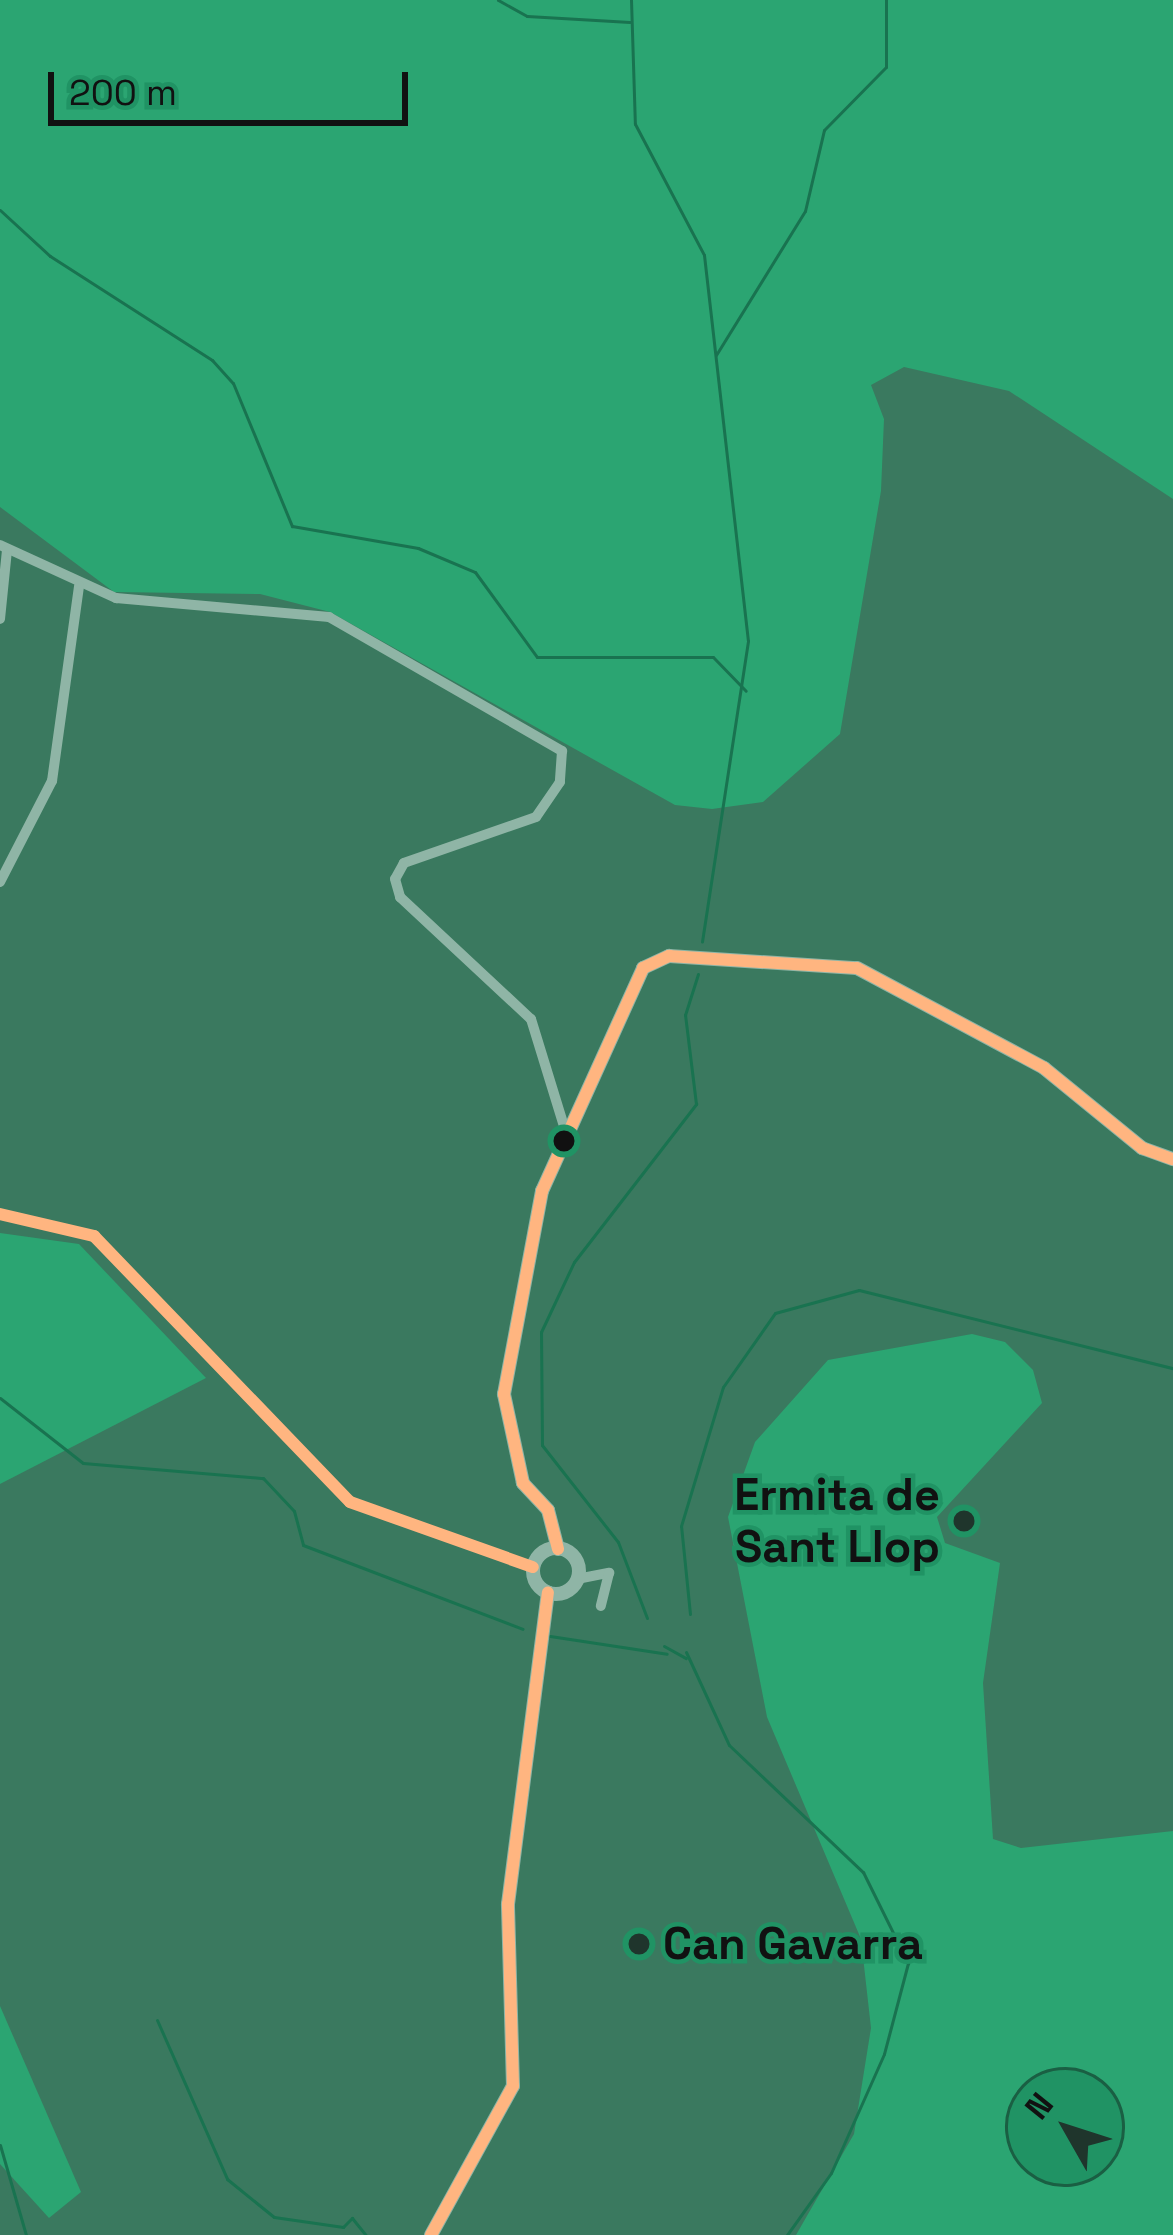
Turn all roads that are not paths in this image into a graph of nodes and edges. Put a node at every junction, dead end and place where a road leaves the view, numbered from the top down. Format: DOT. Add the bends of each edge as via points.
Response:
graph roads {
  1 [pos="4,548"];
  2 [pos="79,586"];
  3 [pos="0,619"];
  4 [pos="0,882"];
  5 [pos="566,1132"];
  6 [pos="1173,1159"];
  7 [pos="0,1214"];
  8 [pos="558,1549"];
  9 [pos="533,1568"];
  10 [pos="578,1579"];
  11 [pos="548,1593"];
  12 [pos="601,1606"];
  13 [pos="431,2235"];
  1 -- 2 [label="street"];
  1 -- 3 [label="street"];
  2 -- 4 [label="street" via="52,781"];
  2 -- 5 [label="street" via="329,617 562,751 560,782 536,817 404,863 395,879 400,897 530,1019"];
  5 -- 6 [label="street" via="643,968 669,956 821,961 886,982 1044,1068 1142,1148"];
  5 -- 8 [label="street" via="533,1230 504,1394 518,1466"];
  7 -- 9 [label="street" via="94,1236 350,1502"];
  8 -- 9 [label="street"];
  8 -- 10 [label="street" via="573,1556"];
  9 -- 11 [label="street"];
  10 -- 11 [label="street"];
  10 -- 12 [label="street" via="609,1573"];
  11 -- 13 [label="street" via="508,1904 513,2086"];
}
